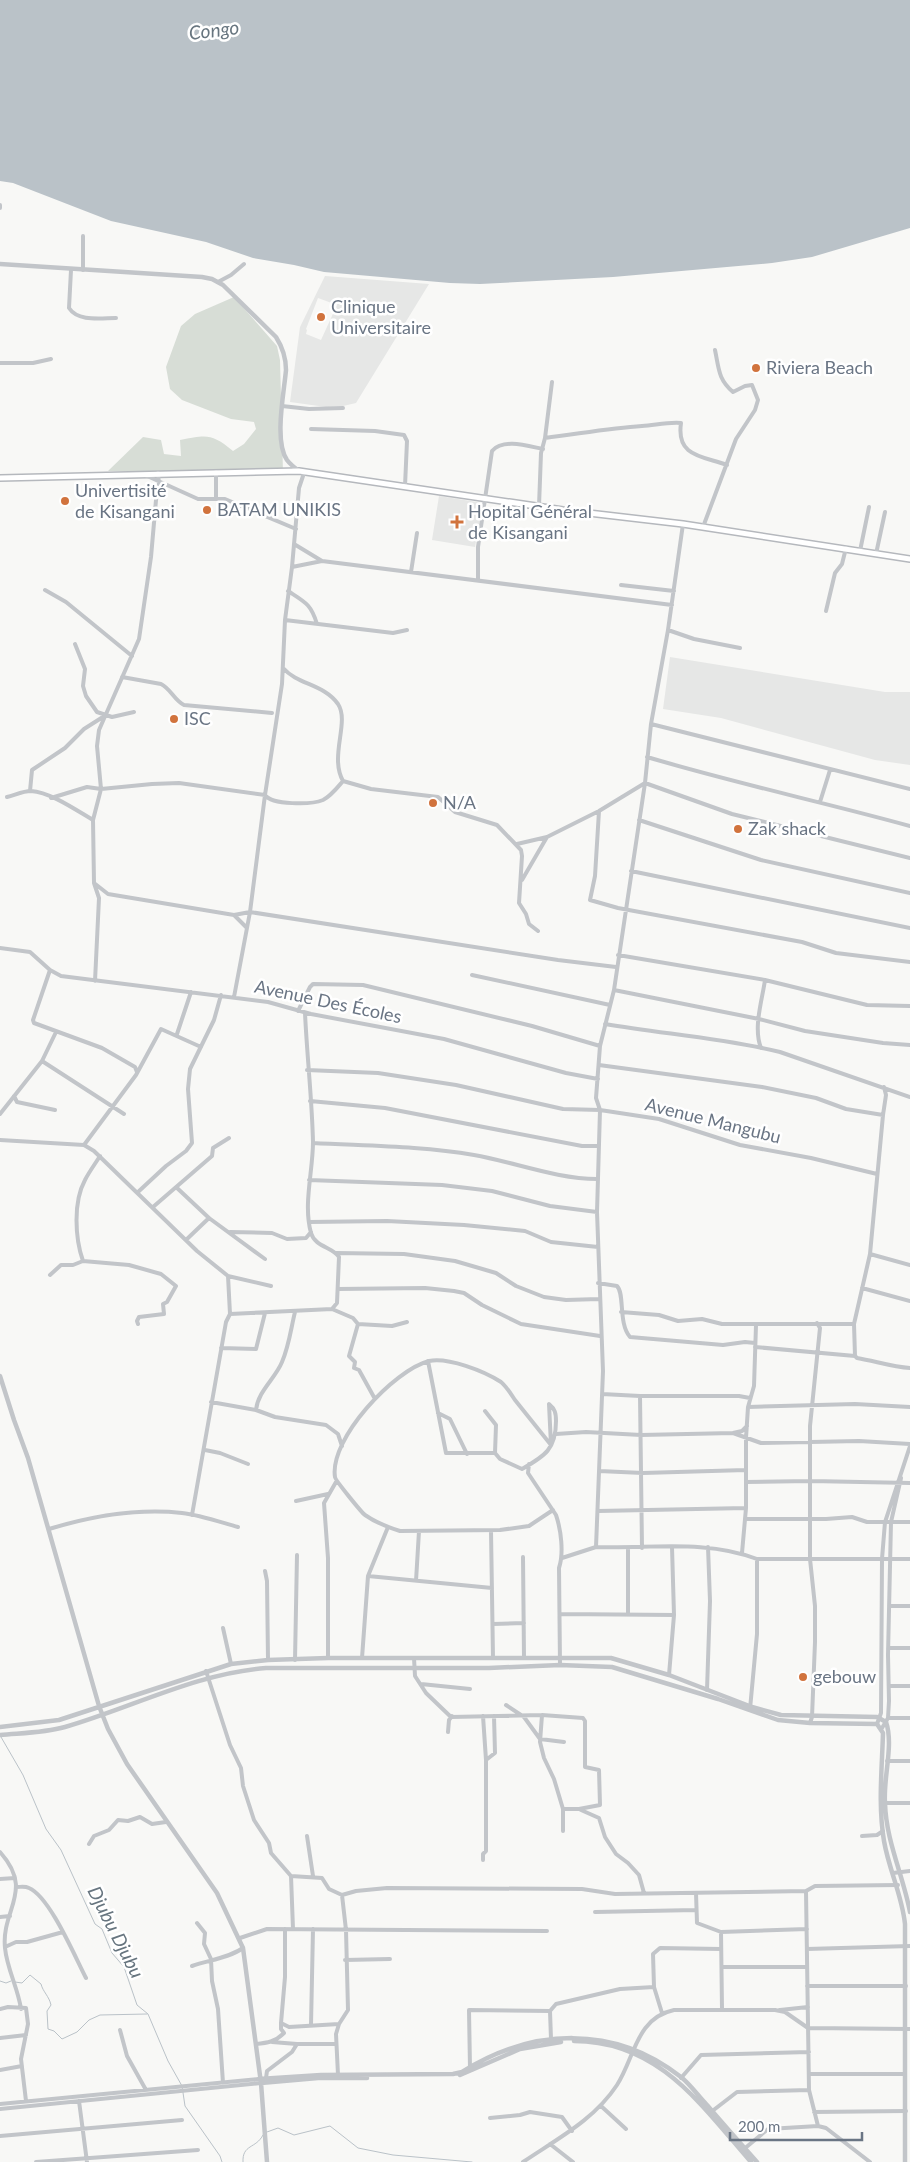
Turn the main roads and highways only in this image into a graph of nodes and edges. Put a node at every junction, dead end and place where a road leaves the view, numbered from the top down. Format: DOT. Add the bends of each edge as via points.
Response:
graph roads {
  1 [pos="0,478"];
  2 [pos="910,559"];
  1 -- 2 [label="main road" via="301,472 683,524"];
}
